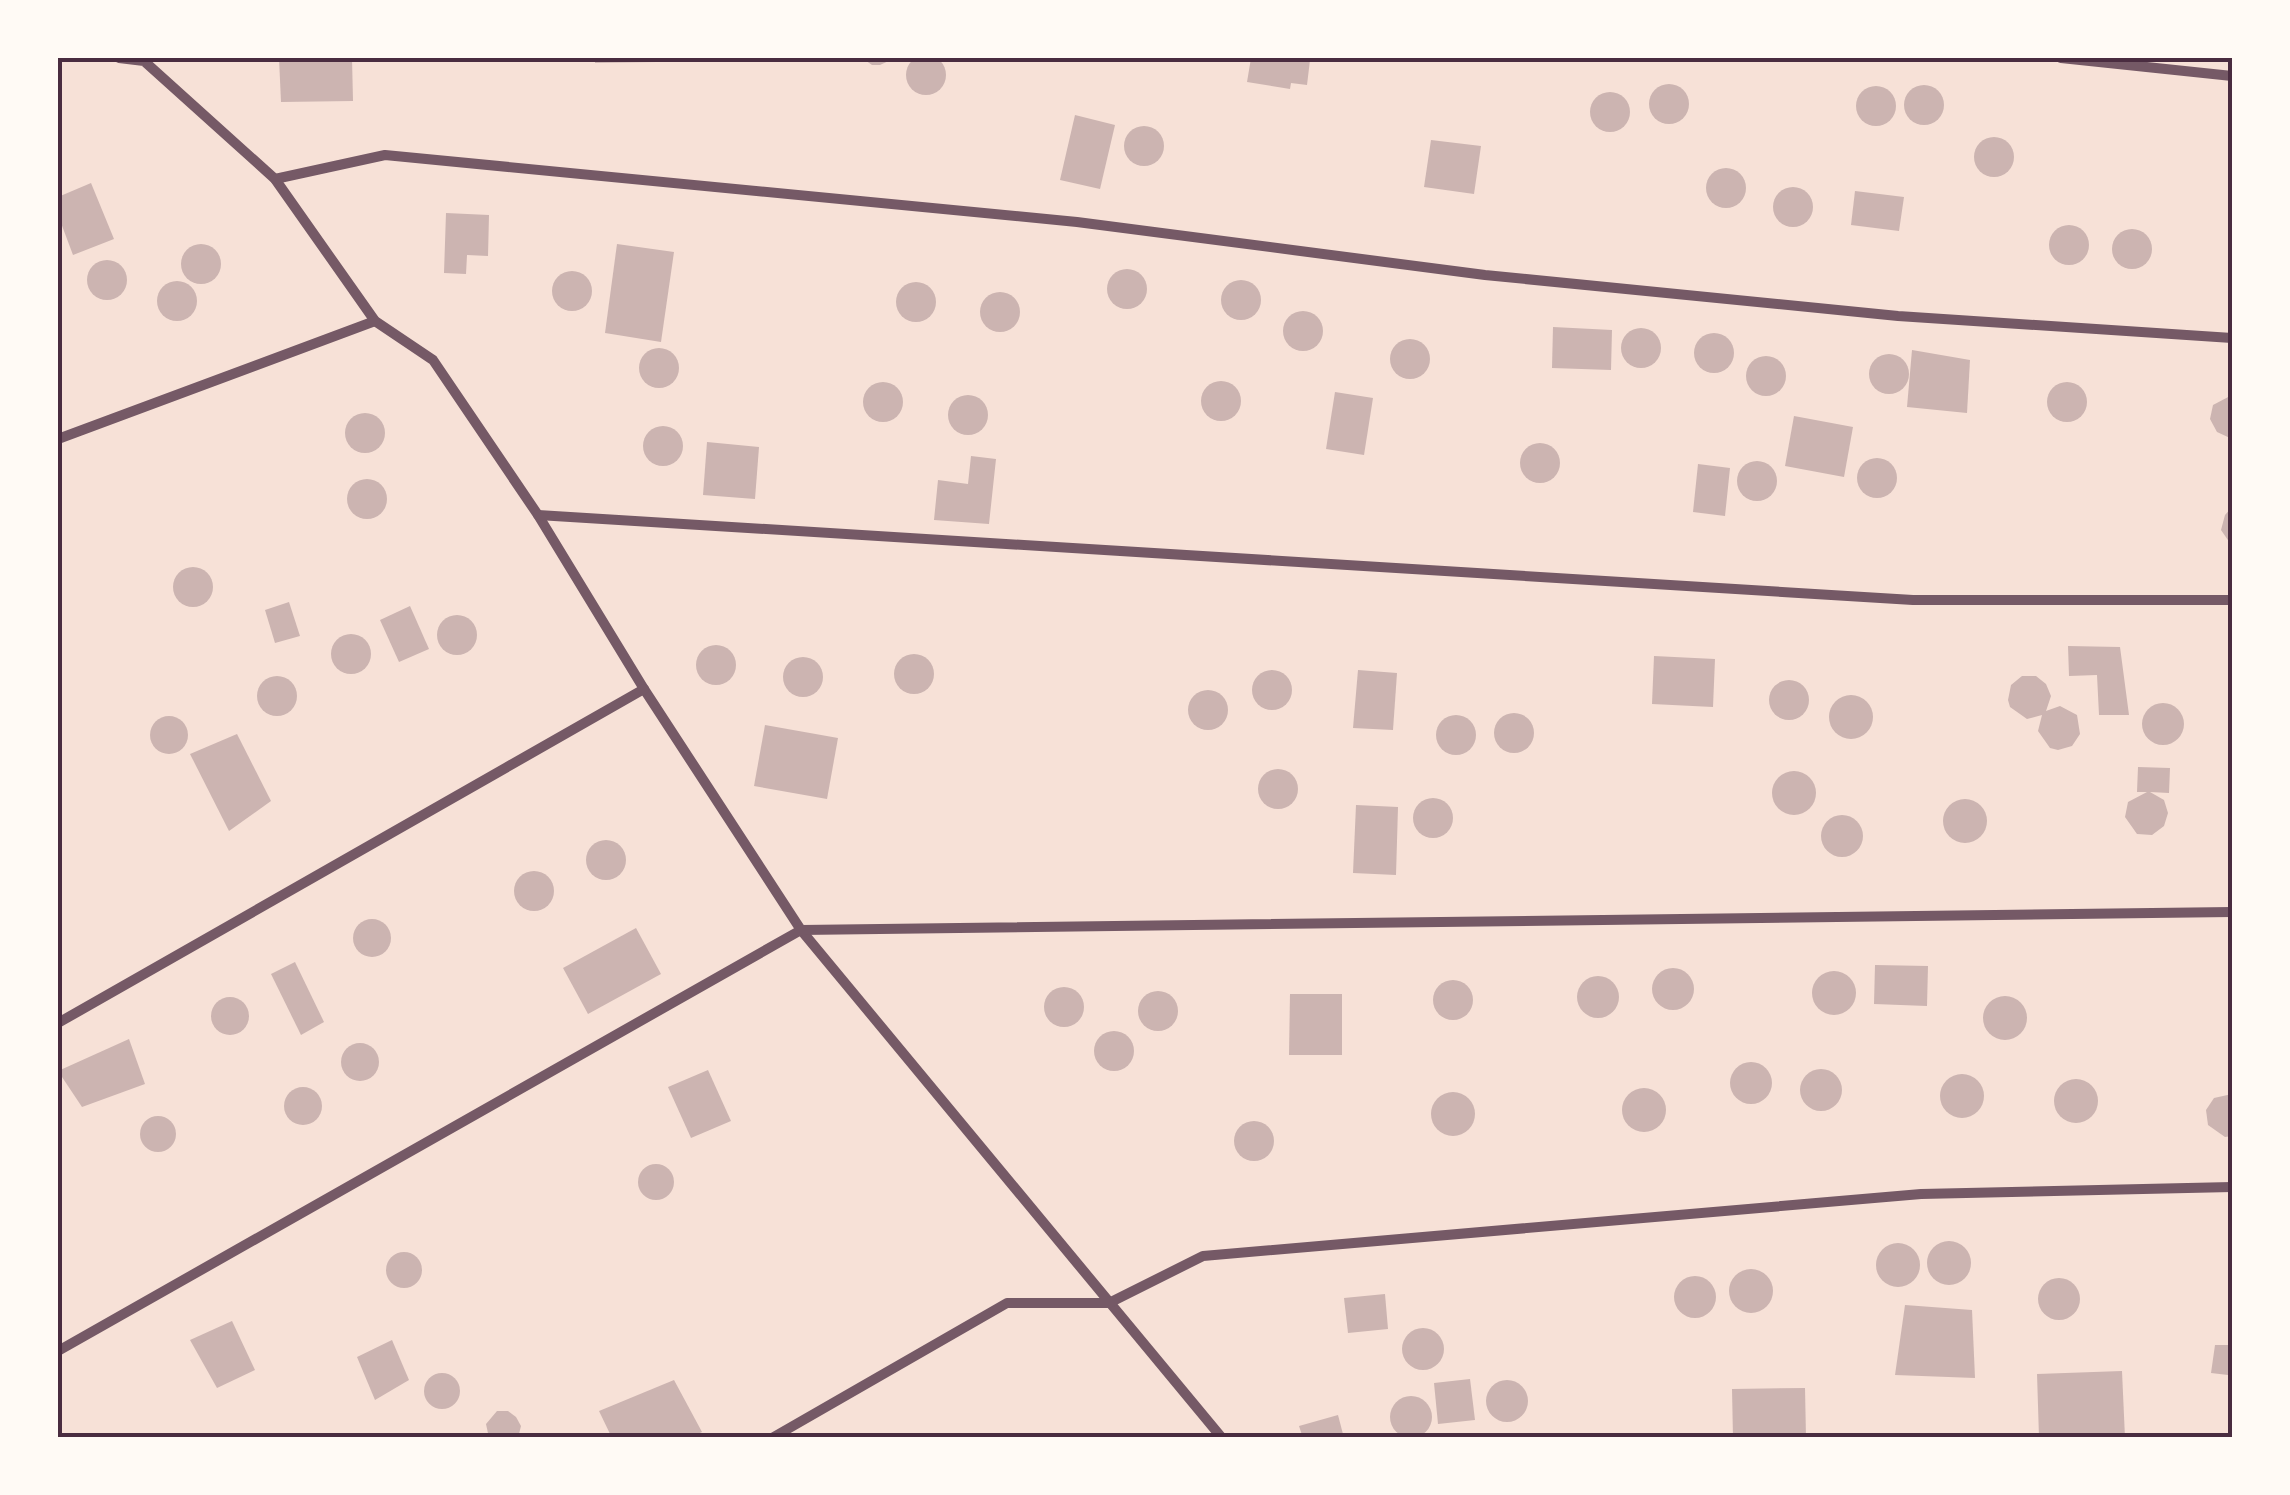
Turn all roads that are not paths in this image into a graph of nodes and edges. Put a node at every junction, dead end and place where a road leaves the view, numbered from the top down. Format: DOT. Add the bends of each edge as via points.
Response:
graph roads {
  1 [pos="119,58"];
  2 [pos="2061,58"];
  3 [pos="148,59"];
  4 [pos="2232,76"];
  5 [pos="274,179"];
  6 [pos="375,321"];
  7 [pos="2232,338"];
  8 [pos="58,440"];
  9 [pos="538,515"];
  10 [pos="2232,600"];
  11 [pos="644,689"];
  12 [pos="2232,912"];
  13 [pos="802,930"];
  14 [pos="58,1023"];
  15 [pos="2232,1187"];
  16 [pos="1109,1304"];
  17 [pos="58,1350"];
  18 [pos="772,1438"];
  19 [pos="1222,1438"];
  1 -- 3 [label="street"];
  2 -- 4 [label="street"];
  3 -- 5 [label="street"];
  5 -- 6 [label="street"];
  5 -- 7 [label="street" via="385,155 1078,222 1485,275 1898,316"];
  6 -- 8 [label="street"];
  6 -- 9 [label="street" via="433,360"];
  9 -- 10 [label="street" via="1914,600"];
  9 -- 11 [label="street"];
  11 -- 13 [label="street"];
  11 -- 14 [label="street"];
  12 -- 13 [label="street"];
  13 -- 16 [label="street"];
  13 -- 17 [label="street"];
  15 -- 16 [label="street" via="1921,1194 1204,1256"];
  16 -- 18 [label="street" via="1008,1303"];
  16 -- 19 [label="street"];
}
